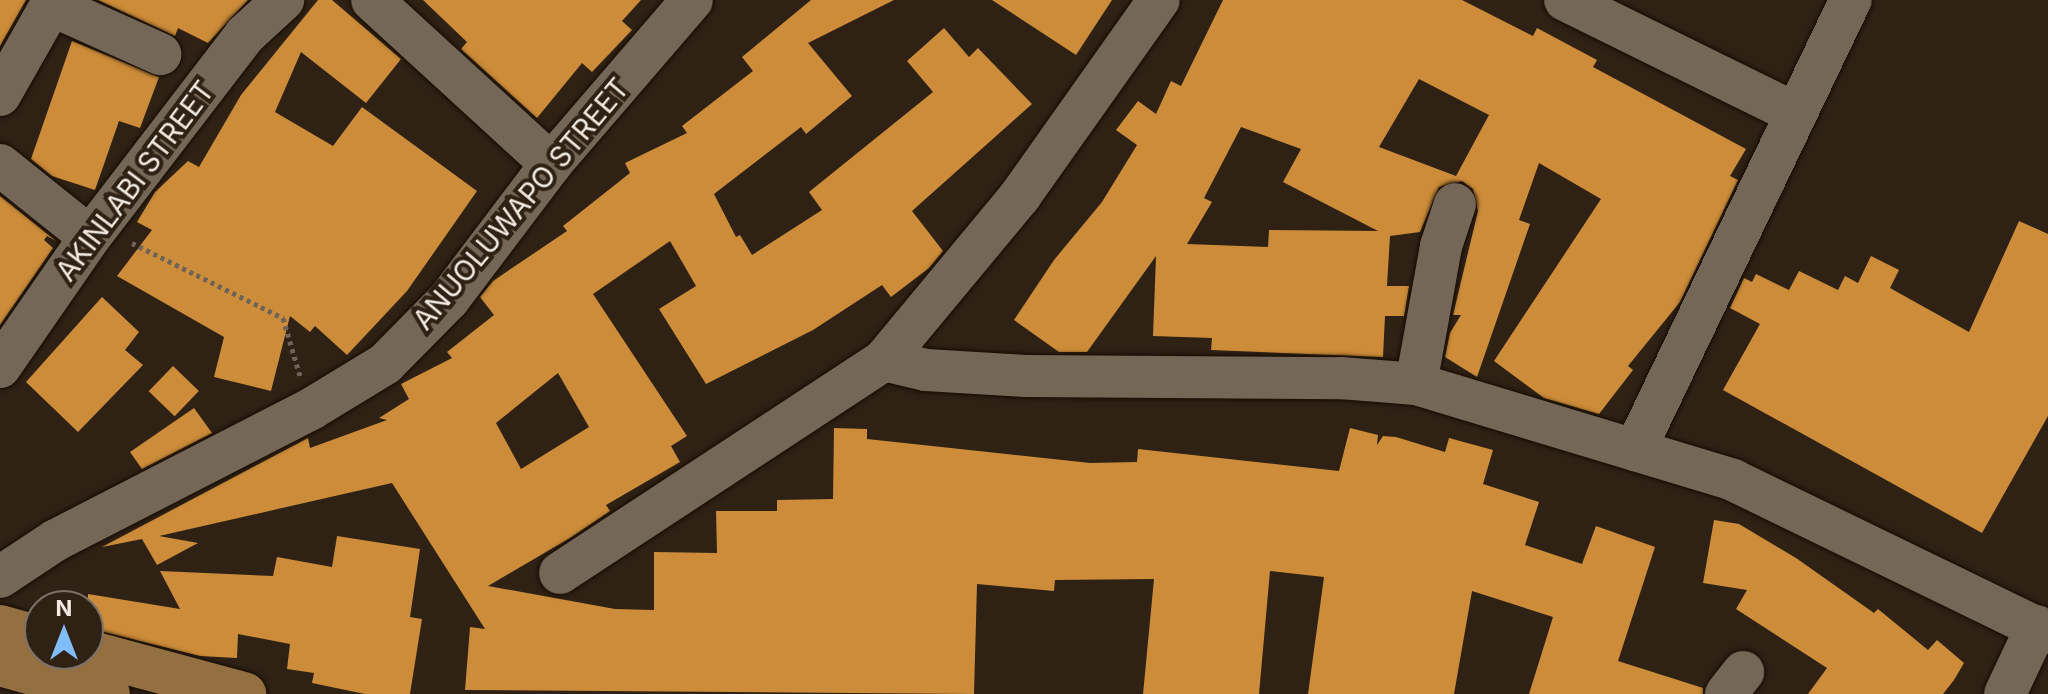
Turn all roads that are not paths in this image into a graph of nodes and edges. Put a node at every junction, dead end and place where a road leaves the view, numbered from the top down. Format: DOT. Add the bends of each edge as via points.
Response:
graph roads {
  1 [pos="372,0"];
  2 [pos="692,0"];
  3 [pos="1159,0"];
  4 [pos="1565,0"];
  5 [pos="1851,0"];
  6 [pos="281,2"];
  7 [pos="52,3"];
  8 [pos="160,54"];
  9 [pos="0,95"];
  10 [pos="1795,113"];
  11 [pos="551,164"];
  12 [pos="0,165"];
  13 [pos="1455,204"];
  14 [pos="94,232"];
  15 [pos="884,360"];
  16 [pos="0,367"];
  17 [pos="1416,384"];
  18 [pos="1635,450"];
  19 [pos="560,573"];
  20 [pos="0,577"];
  21 [pos="0,627"];
  22 [pos="2043,630"];
  23 [pos="24,634"];
  24 [pos="104,656"];
  25 [pos="0,664"];
  26 [pos="108,694"];
  27 [pos="244,694"];
  28 [pos="2005,694"];
  1 -- 11 [label="street"];
  2 -- 11 [label="street, ANUOLUWAPO STREET"];
  3 -- 15 [label="street" via="1020,196"];
  4 -- 10 [label="street"];
  5 -- 10 [label="street"];
  6 -- 14 [label="street, AKINLABI STREET" via="245,35"];
  7 -- 8 [label="street"];
  7 -- 9 [label="street"];
  10 -- 18 [label="street"];
  11 -- 20 [label="street, ANUOLUWAPO STREET" via="449,299 385,364 311,409 56,540"];
  12 -- 14 [label="street"];
  13 -- 17 [label="street" via="1441,246"];
  14 -- 16 [label="street, AKINLABI STREET"];
  15 -- 17 [label="street" via="926,370 1026,376 1341,378"];
  15 -- 19 [label="street"];
  17 -- 18 [label="street"];
  18 -- 22 [label="street" via="1733,480"];
  21 -- 23 [label="main road"];
  22 -- 28 [label="street"];
  24 -- 27 [label="main road"];
  25 -- 26 [label="main road"];
}
